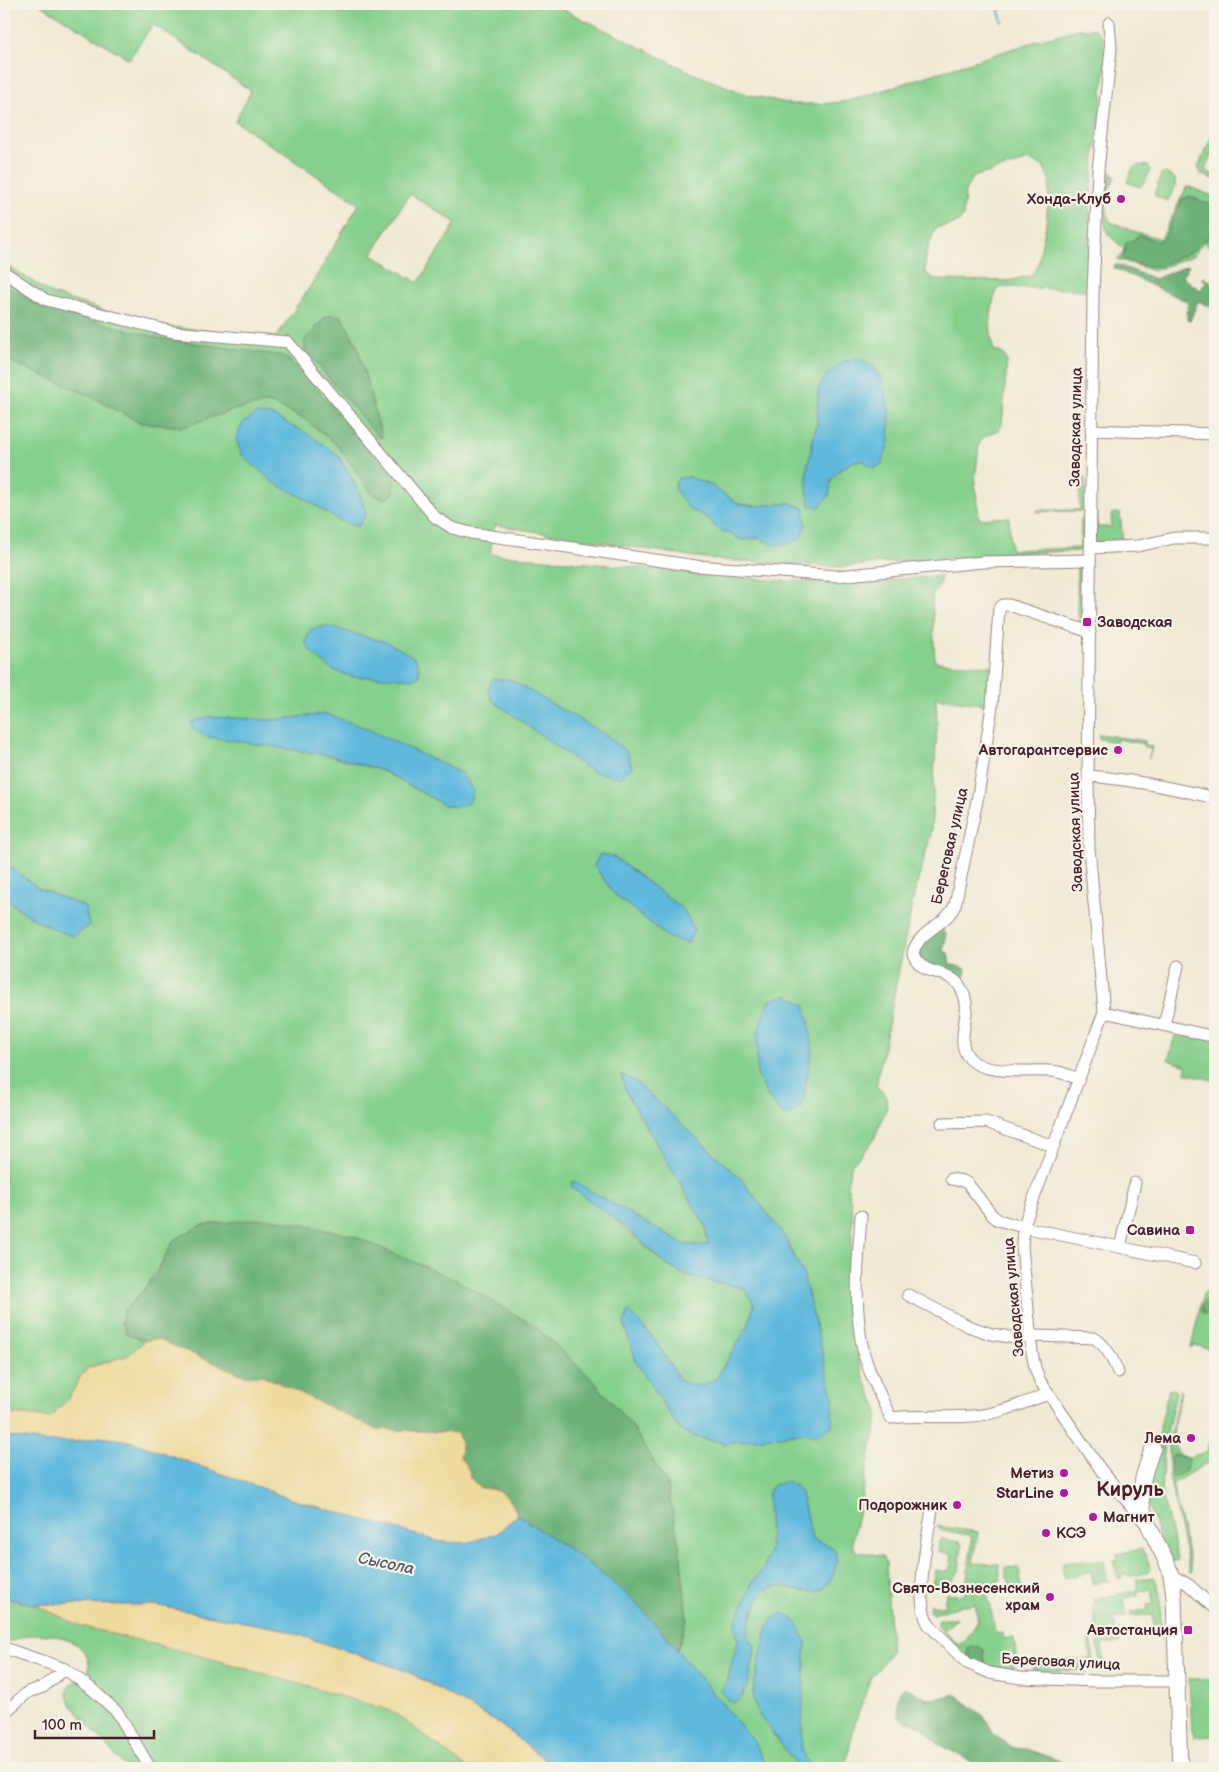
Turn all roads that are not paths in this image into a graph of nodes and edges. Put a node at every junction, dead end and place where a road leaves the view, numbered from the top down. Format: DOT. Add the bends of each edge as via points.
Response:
graph roads {
  1 [pos="1109,23"];
  2 [pos="4,272"];
  3 [pos="1091,430"];
  4 [pos="1215,434"];
  5 [pos="1215,538"];
  6 [pos="1090,554"];
  7 [pos="1090,632"];
  8 [pos="1088,776"];
  9 [pos="1215,798"];
  10 [pos="1178,966"];
  11 [pos="1104,1012"];
  12 [pos="1164,1026"];
  13 [pos="1215,1037"];
  14 [pos="1079,1079"];
  15 [pos="942,1123"];
  16 [pos="1053,1146"];
  17 [pos="951,1179"];
  18 [pos="1135,1182"];
  19 [pos="861,1216"];
  20 [pos="1023,1227"];
  21 [pos="1120,1247"];
  22 [pos="1196,1264"];
  23 [pos="908,1295"];
  24 [pos="1031,1337"];
  25 [pos="1118,1372"];
  26 [pos="1048,1394"];
  27 [pos="1152,1448"];
  28 [pos="932,1509"];
  29 [pos="1149,1528"];
  30 [pos="1171,1575"];
  31 [pos="1215,1608"];
  32 [pos="4,1648"];
  33 [pos="65,1669"];
  34 [pos="1177,1675"];
  35 [pos="4,1713"];
  36 [pos="150,1768"];
  37 [pos="1180,1768"];
  1 -- 3 [label="street, Заводская улица" via="1111,49 1098,170"];
  2 -- 6 [label="street" via="46,300 173,332 288,342 435,517 452,528 470,533 696,566 837,576"];
  3 -- 4 [label="street"];
  3 -- 6 [label="street, Заводская улица"];
  5 -- 6 [label="street" via="1174,538"];
  6 -- 7 [label="street, Заводская улица"];
  7 -- 8 [label="street, Заводская улица"];
  7 -- 14 [label="street, Береговая улица" via="1008,605 999,609 992,706 955,905 950,915 916,944 914,954 923,968 955,981 961,988 968,1011 962,1030 968,1057 994,1070 1057,1072"];
  8 -- 9 [label="street" via="1161,786"];
  8 -- 11 [label="street, Заводская улица" via="1090,848"];
  10 -- 12 [label="street"];
  11 -- 12 [label="street"];
  11 -- 14 [label="street, Заводская улица"];
  12 -- 13 [label="street"];
  14 -- 16 [label="street, Заводская улица"];
  15 -- 16 [label="street" via="986,1122"];
  16 -- 20 [label="street, Заводская улица"];
  17 -- 20 [label="street" via="968,1184 998,1220"];
  18 -- 21 [label="street"];
  19 -- 26 [label="street" via="858,1316 864,1354 891,1418 985,1414"];
  20 -- 21 [label="street"];
  20 -- 24 [label="street, Заводская улица"];
  21 -- 22 [label="street"];
  23 -- 24 [label="street" via="968,1326 991,1334"];
  24 -- 25 [label="street" via="1094,1338 1109,1352"];
  24 -- 26 [label="street, Заводская улица" via="1035,1368"];
  26 -- 29 [label="street, Заводская улица" via="1101,1470"];
  27 -- 29 [label="main road" via="1141,1494"];
  28 -- 34 [label="street, Береговая улица" via="921,1587 922,1601 929,1625 967,1664 990,1673 1020,1678 1096,1681"];
  29 -- 30 [label="main road"];
  30 -- 31 [label="street" via="1189,1585"];
  30 -- 34 [label="main road"];
  32 -- 33 [label="street"];
  33 -- 35 [label="street" via="43,1687 28,1692"];
  33 -- 36 [label="street" via="118,1713"];
  34 -- 37 [label="main road"];
}
